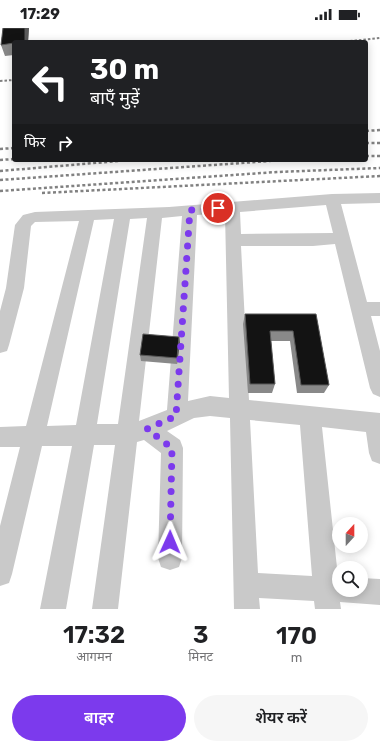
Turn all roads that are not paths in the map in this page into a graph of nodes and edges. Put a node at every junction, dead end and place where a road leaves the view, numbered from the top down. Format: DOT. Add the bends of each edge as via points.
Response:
graph roads {
  1 [pos="332,199"];
  2 [pos="379,200"];
  3 [pos="232,207"];
  4 [pos="190,210"];
  5 [pos="155,212"];
  6 [pos="123,213"];
  7 [pos="88,215"];
  8 [pos="341,238"];
  9 [pos="233,240"];
  10 [pos="8,288"];
  11 [pos="380,308"];
  12 [pos="359,309"];
  13 [pos="0,345"];
  14 [pos="380,388"];
  15 [pos="240,409"];
  16 [pos="176,416"];
  17 [pos="310,416"];
  18 [pos="378,423"];
  19 [pos="137,431"];
  20 [pos="85,435"];
  21 [pos="34,436"];
  22 [pos="0,437"];
  23 [pos="380,453"];
  24 [pos="170,558"];
  25 [pos="0,574"];
  26 [pos="332,580"];
  27 [pos="380,592"];
  28 [pos="368,593"];
  29 [pos="332,595"];
  30 [pos="246,597"];
  31 [pos="53,609"];
  32 [pos="105,609"];
  1 -- 2 [label="street"];
  1 -- 3 [label="street"];
  1 -- 8 [label="street"];
  3 -- 4 [label="street"];
  3 -- 9 [label="street"];
  4 -- 5 [label="street"];
  4 -- 16 [label="street"];
  5 -- 6 [label="street"];
  5 -- 19 [label="street"];
  6 -- 7 [label="street"];
  6 -- 20 [label="street"];
  7 -- 10 [label="street" via="28,219 23,225"];
  7 -- 21 [label="street"];
  8 -- 9 [label="street"];
  8 -- 12 [label="street"];
  9 -- 15 [label="street"];
  10 -- 13 [label="street"];
  11 -- 12 [label="street"];
  12 -- 14 [label="street"];
  15 -- 16 [label="street" via="202,407"];
  15 -- 17 [label="street"];
  15 -- 30 [label="street"];
  16 -- 19 [label="street"];
  17 -- 18 [label="street"];
  17 -- 26 [label="street"];
  18 -- 23 [label="street"];
  19 -- 20 [label="street"];
  19 -- 24 [label="street" via="172,448"];
  19 -- 32 [label="street"];
  20 -- 21 [label="street"];
  20 -- 31 [label="street"];
  21 -- 22 [label="street"];
  21 -- 25 [label="street"];
  27 -- 28 [label="street"];
  29 -- 30 [label="street"];
}
